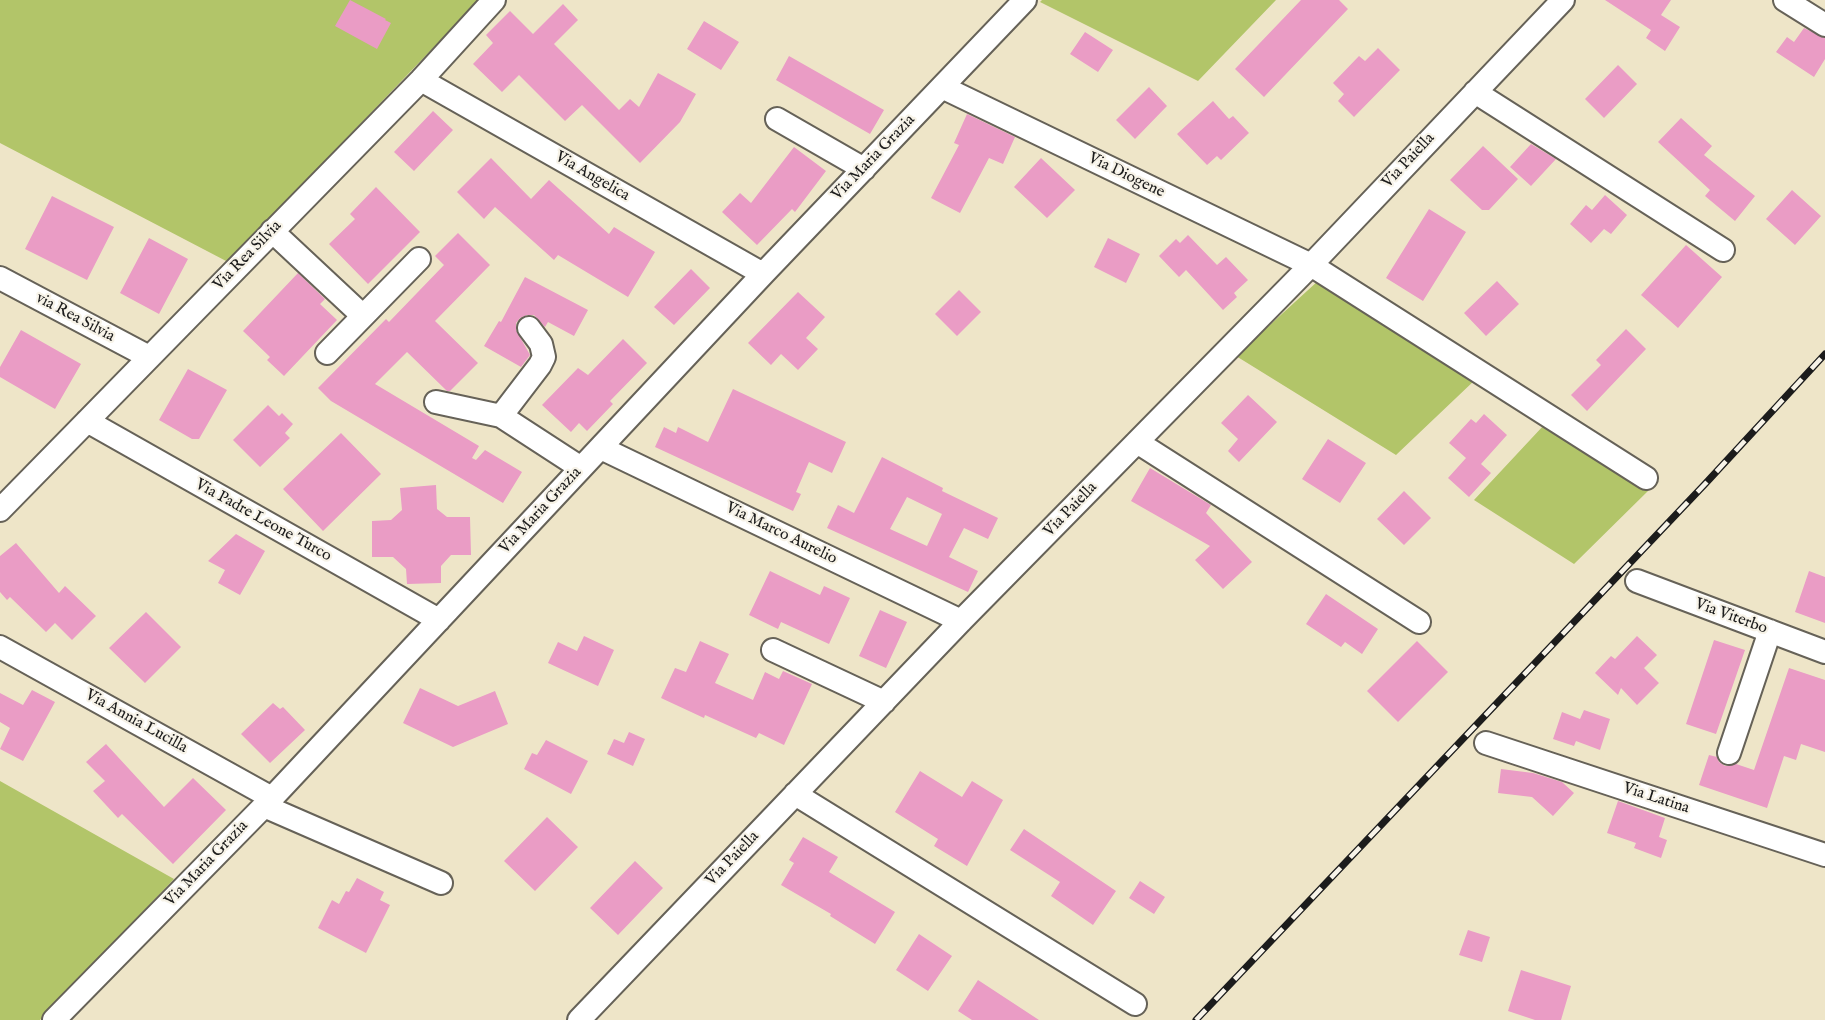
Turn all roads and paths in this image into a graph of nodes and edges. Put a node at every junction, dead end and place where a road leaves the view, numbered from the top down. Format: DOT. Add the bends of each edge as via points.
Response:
graph roads {
  1 [pos="494,0"];
  2 [pos="1025,0"];
  3 [pos="1563,0"];
  4 [pos="1785,0"];
  5 [pos="1825,25"];
  6 [pos="421,80"];
  7 [pos="942,87"];
  8 [pos="1475,93"];
  9 [pos="777,119"];
  10 [pos="864,169"];
  11 [pos="272,231"];
  12 [pos="1724,250"];
  13 [pos="419,260"];
  14 [pos="1311,265"];
  15 [pos="763,274"];
  16 [pos="0,279"];
  17 [pos="363,316"];
  18 [pos="529,328"];
  19 [pos="327,353"];
  20 [pos="149,357"];
  21 [pos="436,402"];
  22 [pos="501,416"];
  23 [pos="87,421"];
  24 [pos="1137,442"];
  25 [pos="601,448"];
  26 [pos="581,468"];
  27 [pos="1646,478"];
  28 [pos="0,510"];
  29 [pos="1637,581"];
  30 [pos="439,620"];
  31 [pos="961,621"];
  32 [pos="1419,622"];
  33 [pos="1770,631"];
  34 [pos="0,647"];
  35 [pos="773,650"];
  36 [pos="1825,652"];
  37 [pos="884,702"];
  38 [pos="1486,743"];
  39 [pos="1729,753"];
  40 [pos="795,794"];
  41 [pos="268,802"];
  42 [pos="1825,855"];
  43 [pos="441,883"];
  44 [pos="1135,1004"];
  45 [pos="54,1020"];
  46 [pos="579,1020"];
  1 -- 6 [label="street, Via Rea Silvia"];
  2 -- 7 [label="street, Via Maria Grazia"];
  3 -- 8 [label="street, Via Paiella"];
  4 -- 5 [label="street"];
  6 -- 11 [label="street, Via Rea Silvia"];
  6 -- 15 [label="street, Via Angelica"];
  7 -- 10 [label="street, Via Maria Grazia"];
  7 -- 14 [label="street, Via Diogene"];
  8 -- 12 [label="street"];
  8 -- 14 [label="street, Via Paiella"];
  9 -- 10 [label="street"];
  10 -- 15 [label="street, Via Maria Grazia"];
  11 -- 17 [label="street"];
  11 -- 20 [label="street, Via Rea Silvia"];
  13 -- 17 [label="street"];
  14 -- 24 [label="street, Via Paiella"];
  14 -- 27 [label="street, Via Diogene"];
  15 -- 25 [label="street, Via Maria Grazia"];
  16 -- 20 [label="street, via Rea Silvia"];
  17 -- 19 [label="street"];
  18 -- 22 [label="street" via="541,344 544,357"];
  20 -- 23 [label="street, Via Rea Silvia"];
  21 -- 22 [label="street"];
  22 -- 26 [label="street"];
  23 -- 28 [label="street, Via Rea Silvia"];
  23 -- 30 [label="street, Via Padre Leone Turco"];
  24 -- 31 [label="street, Via Paiella"];
  24 -- 32 [label="street"];
  25 -- 26 [label="street, Via Maria Grazia"];
  25 -- 31 [label="street, Via Marco Aurelio"];
  26 -- 30 [label="street, Via Maria Grazia"];
  29 -- 33 [label="street, Via Viterbo"];
  30 -- 41 [label="street, Via Maria Grazia"];
  31 -- 37 [label="street, Via Paiella"];
  33 -- 36 [label="street, Via Viterbo"];
  33 -- 39 [label="street"];
  34 -- 41 [label="street, Via Annia Lucilla"];
  35 -- 37 [label="street"];
  37 -- 40 [label="street, Via Paiella"];
  38 -- 42 [label="street, Via Latina"];
  40 -- 44 [label="street"];
  40 -- 46 [label="street, Via Paiella"];
  41 -- 43 [label="street, Via Annia Lucilla"];
  41 -- 45 [label="street, Via Maria Grazia"];
}
